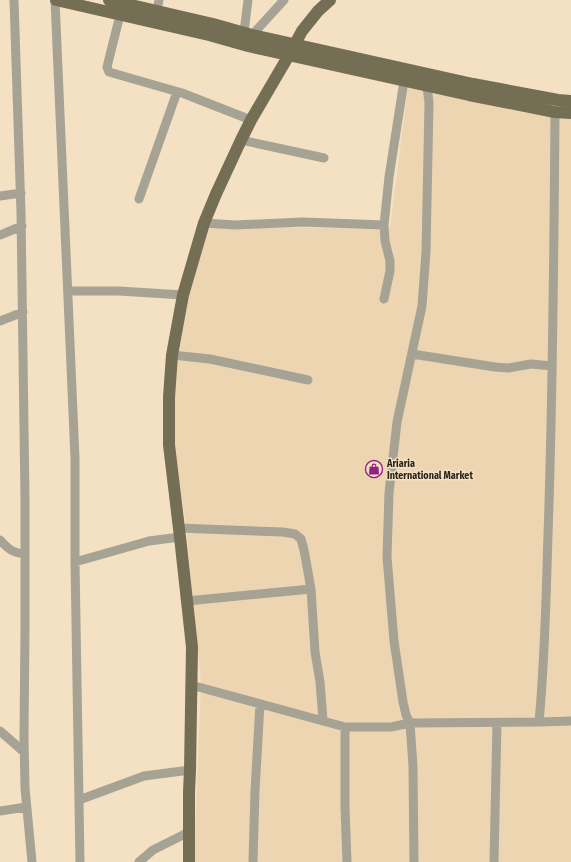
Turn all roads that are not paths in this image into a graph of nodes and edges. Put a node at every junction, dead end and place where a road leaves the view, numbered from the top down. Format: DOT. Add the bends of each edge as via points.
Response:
graph roads {
  1 [pos="14,0"];
  2 [pos="55,0"];
  3 [pos="109,0"];
  4 [pos="248,0"];
  5 [pos="284,0"];
  6 [pos="330,0"];
  7 [pos="158,5"];
  8 [pos="120,15"];
  9 [pos="248,33"];
  10 [pos="292,49"];
  11 [pos="404,81"];
  12 [pos="427,86"];
  13 [pos="177,92"];
  14 [pos="571,100"];
  15 [pos="555,112"];
  16 [pos="571,113"];
  17 [pos="251,120"];
  18 [pos="241,140"];
  19 [pos="324,158"];
  20 [pos="21,192"];
  21 [pos="0,196"];
  22 [pos="140,199"];
  23 [pos="204,223"];
  24 [pos="384,225"];
  25 [pos="22,226"];
  26 [pos="0,235"];
  27 [pos="68,291"];
  28 [pos="182,295"];
  29 [pos="384,299"];
  30 [pos="23,312"];
  31 [pos="0,321"];
  32 [pos="412,354"];
  33 [pos="172,355"];
  34 [pos="552,366"];
  35 [pos="308,380"];
  36 [pos="179,533"];
  37 [pos="0,540"];
  38 [pos="26,554"];
  39 [pos="75,562"];
  40 [pos="311,589"];
  41 [pos="187,601"];
  42 [pos="191,686"];
  43 [pos="260,704"];
  44 [pos="322,720"];
  45 [pos="571,721"];
  46 [pos="539,722"];
  47 [pos="497,723"];
  48 [pos="410,724"];
  49 [pos="345,727"];
  50 [pos="0,732"];
  51 [pos="24,752"];
  52 [pos="190,770"];
  53 [pos="79,800"];
  54 [pos="26,807"];
  55 [pos="0,811"];
  56 [pos="189,832"];
  57 [pos="32,862"];
  58 [pos="80,862"];
  59 [pos="139,862"];
  60 [pos="189,862"];
  61 [pos="253,862"];
  62 [pos="347,862"];
  63 [pos="414,862"];
  64 [pos="494,862"];
  1 -- 20 [label="street"];
  2 -- 8 [label="main road"];
  2 -- 27 [label="street"];
  3 -- 7 [label="main road"];
  4 -- 9 [label="street"];
  5 -- 9 [label="street"];
  6 -- 10 [label="main road" via="302,31"];
  7 -- 9 [label="main road"];
  8 -- 10 [label="main road" via="248,46"];
  8 -- 13 [label="street" via="107,70"];
  9 -- 10 [label="main road"];
  10 -- 11 [label="main road"];
  10 -- 14 [label="main road" via="558,100"];
  10 -- 17 [label="main road"];
  11 -- 12 [label="main road"];
  11 -- 24 [label="street"];
  12 -- 15 [label="main road"];
  12 -- 32 [label="street" via="429,103 426,252 422,306"];
  13 -- 17 [label="street"];
  13 -- 22 [label="street"];
  15 -- 16 [label="main road"];
  15 -- 34 [label="street"];
  17 -- 18 [label="main road"];
  18 -- 19 [label="street"];
  18 -- 23 [label="main road"];
  20 -- 21 [label="street"];
  20 -- 25 [label="street"];
  23 -- 24 [label="street" via="235,225 303,222"];
  23 -- 28 [label="main road"];
  24 -- 29 [label="street" via="390,261"];
  25 -- 26 [label="street"];
  25 -- 30 [label="street"];
  27 -- 28 [label="street" via="119,290"];
  27 -- 39 [label="street" via="75,458"];
  28 -- 33 [label="main road"];
  30 -- 31 [label="street"];
  30 -- 38 [label="street"];
  32 -- 34 [label="street" via="495,367 508,368 531,364"];
  32 -- 48 [label="street" via="397,422 389,493 386,557 394,641 403,702"];
  33 -- 35 [label="street" via="210,359"];
  33 -- 36 [label="main road" via="168,397 169,445"];
  34 -- 46 [label="street" via="544,660"];
  36 -- 39 [label="street"];
  36 -- 40 [label="street" via="295,534 301,540 304,550"];
  36 -- 41 [label="main road"];
  37 -- 38 [label="street" via="12,551"];
  38 -- 51 [label="street"];
  39 -- 53 [label="street"];
  40 -- 41 [label="street"];
  40 -- 44 [label="street"];
  41 -- 42 [label="main road" via="192,647"];
  42 -- 43 [label="street"];
  42 -- 52 [label="main road"];
  43 -- 44 [label="street"];
  43 -- 61 [label="street"];
  44 -- 49 [label="street"];
  45 -- 46 [label="street"];
  46 -- 47 [label="street"];
  47 -- 48 [label="street"];
  47 -- 64 [label="street"];
  48 -- 49 [label="street" via="391,727"];
  48 -- 63 [label="street"];
  49 -- 62 [label="street"];
  50 -- 51 [label="street"];
  51 -- 54 [label="street"];
  52 -- 53 [label="street" via="144,776"];
  52 -- 56 [label="main road"];
  53 -- 58 [label="street"];
  54 -- 55 [label="street"];
  54 -- 57 [label="street"];
  56 -- 59 [label="street" via="153,850"];
  56 -- 60 [label="main road"];
}
